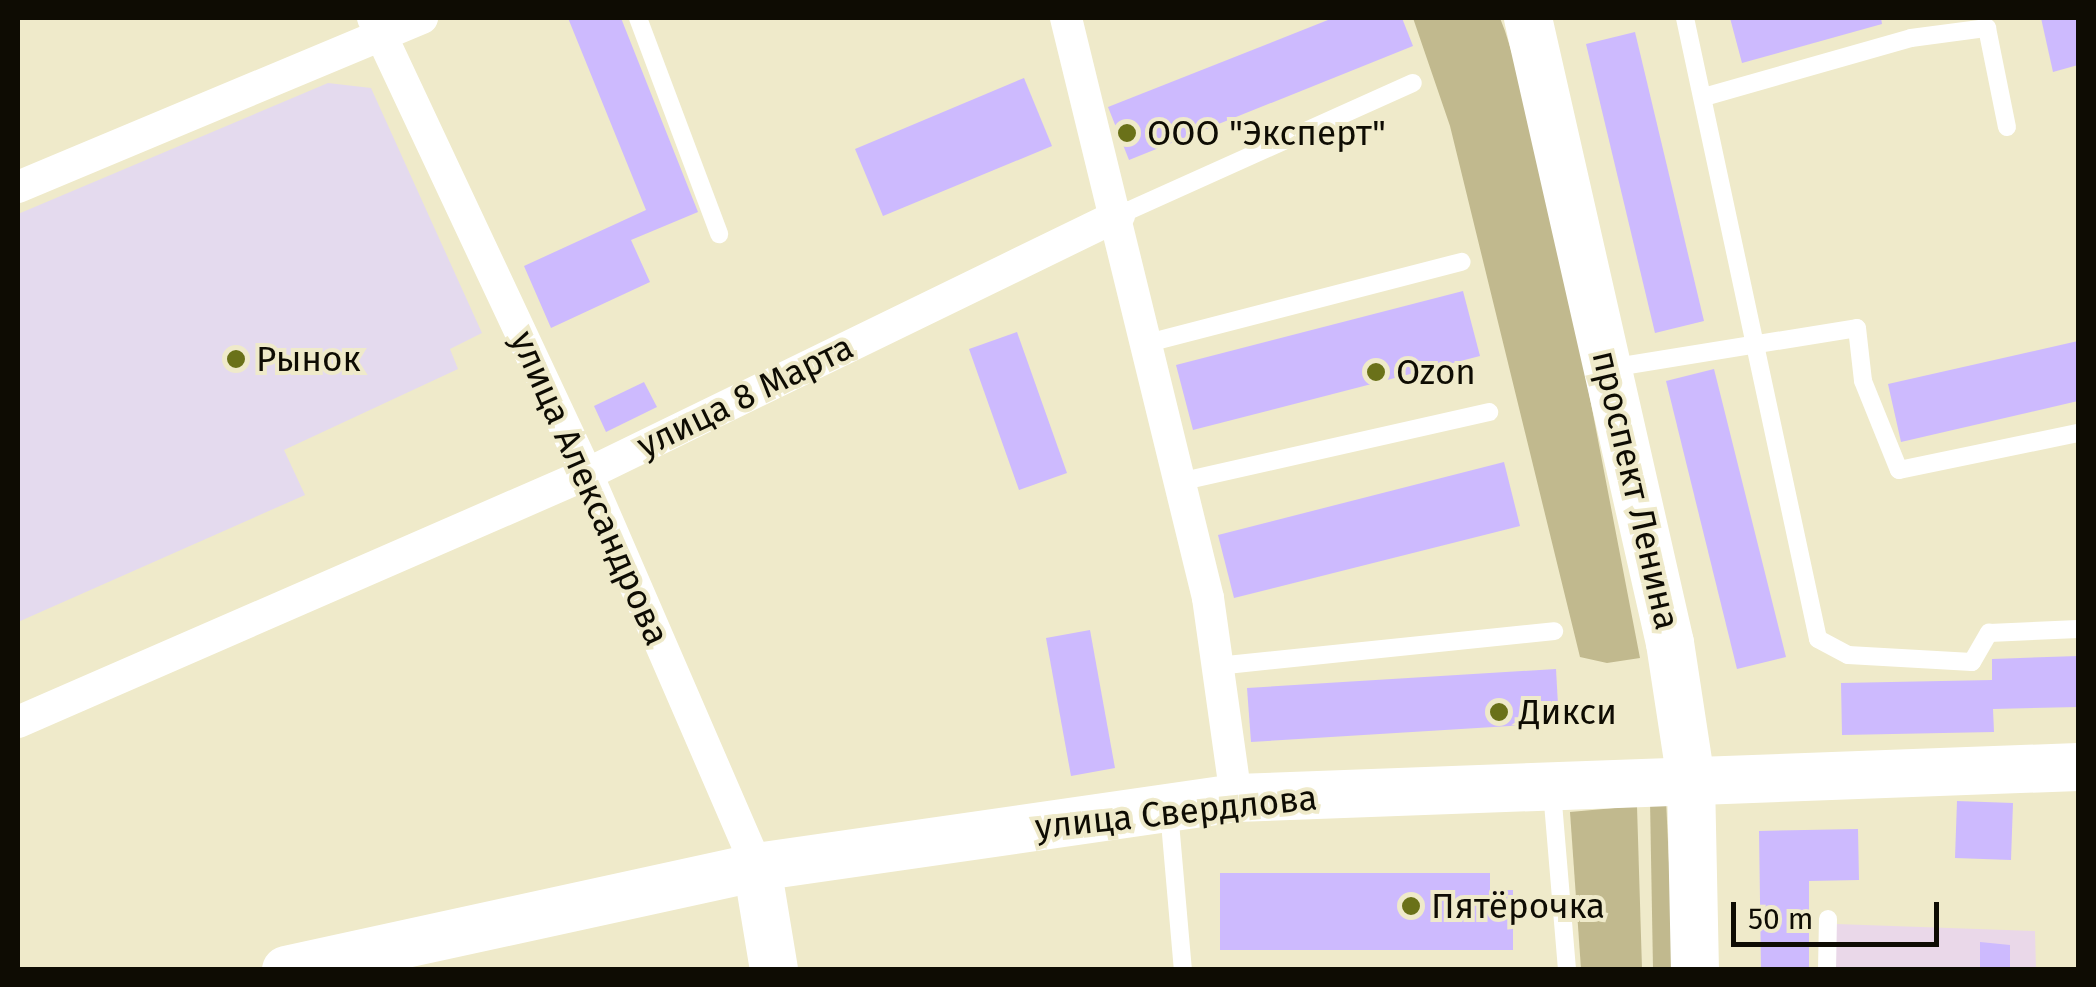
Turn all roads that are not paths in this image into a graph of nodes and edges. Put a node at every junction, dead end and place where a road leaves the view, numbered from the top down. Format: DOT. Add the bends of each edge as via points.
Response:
graph roads {
  1 [pos="422,18"];
  2 [pos="659,18"];
  3 [pos="1066,18"];
  4 [pos="1528,18"];
  5 [pos="1685,18"];
  6 [pos="1906,18"];
  7 [pos="640,22"];
  8 [pos="378,27"];
  9 [pos="1911,38"];
  10 [pos="1413,83"];
  11 [pos="1704,96"];
  12 [pos="2007,128"];
  13 [pos="18,187"];
  14 [pos="1119,215"];
  15 [pos="719,234"];
  16 [pos="1462,262"];
  17 [pos="1144,344"];
  18 [pos="1756,344"];
  19 [pos="1608,368"];
  20 [pos="1488,412"];
  21 [pos="2078,432"];
  22 [pos="587,474"];
  23 [pos="1179,482"];
  24 [pos="2078,630"];
  25 [pos="1554,631"];
  26 [pos="1217,666"];
  27 [pos="18,722"];
  28 [pos="2078,767"];
  29 [pos="1691,780"];
  30 [pos="1552,786"];
  31 [pos="1236,798"];
  32 [pos="1169,807"];
  33 [pos="757,867"];
  34 [pos="1828,918"];
  35 [pos="286,970"];
  36 [pos="774,970"];
  37 [pos="1183,970"];
  38 [pos="1567,970"];
  39 [pos="1694,970"];
  40 [pos="1827,970"];
  1 -- 8 [label="street"];
  2 -- 7 [label="lane"];
  3 -- 14 [label="street"];
  4 -- 19 [label="main road, проспект Ленина"];
  5 -- 11 [label="lane"];
  6 -- 9 [label="lane"];
  7 -- 15 [label="lane"];
  8 -- 13 [label="street"];
  8 -- 22 [label="street, улица Александрова"];
  9 -- 11 [label="lane"];
  9 -- 12 [label="lane" via="1987,28"];
  10 -- 14 [label="lane, улица 8 Марта"];
  11 -- 18 [label="lane"];
  14 -- 17 [label="street"];
  14 -- 22 [label="street, улица 8 Марта"];
  16 -- 17 [label="lane"];
  17 -- 23 [label="street"];
  18 -- 19 [label="lane"];
  18 -- 21 [label="lane" via="1857,328 1863,381 1899,470"];
  18 -- 24 [label="lane" via="1818,639 1848,655 1972,662 1989,633"];
  19 -- 29 [label="main road, проспект Ленина" via="1670,643"];
  20 -- 23 [label="lane"];
  22 -- 27 [label="street, улица 8 Марта"];
  22 -- 33 [label="street, улица Александрова"];
  23 -- 26 [label="street"];
  25 -- 26 [label="lane"];
  26 -- 31 [label="street"];
  28 -- 29 [label="main road, улица Свердлова"];
  29 -- 30 [label="main road, улица Свердлова"];
  29 -- 39 [label="main road, проспект Ленина"];
  30 -- 31 [label="main road, улица Свердлова"];
  30 -- 38 [label="lane"];
  31 -- 32 [label="main road, улица Свердлова"];
  32 -- 33 [label="main road, улица Свердлова"];
  32 -- 37 [label="lane"];
  33 -- 35 [label="main road, улица Свердлова"];
  33 -- 36 [label="main road, улица Александрова"];
  34 -- 40 [label="lane"];
}
